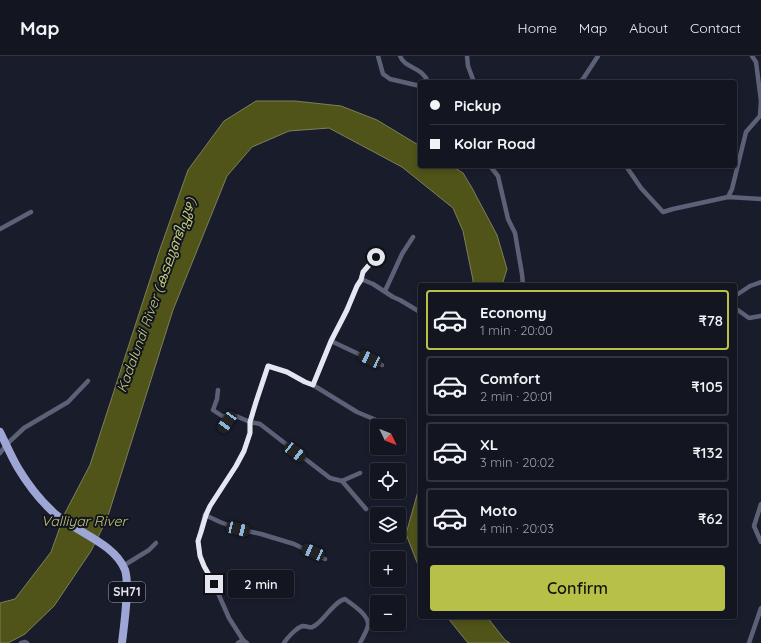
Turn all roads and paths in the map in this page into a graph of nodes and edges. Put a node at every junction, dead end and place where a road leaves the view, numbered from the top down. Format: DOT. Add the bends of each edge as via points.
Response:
graph roads {
  1 [pos="378,56"];
  2 [pos="400,56"];
  3 [pos="467,56"];
  4 [pos="598,56"];
  5 [pos="752,56"];
  6 [pos="427,80"];
  7 [pos="473,80"];
  8 [pos="582,80"];
  9 [pos="418,86"];
  10 [pos="492,168"];
  11 [pos="627,168"];
  12 [pos="728,197"];
  13 [pos="761,199"];
  14 [pos="31,212"];
  15 [pos="0,230"];
  16 [pos="413,237"];
  17 [pos="376,257"];
  18 [pos="361,280"];
  19 [pos="761,282"];
  20 [pos="523,283"];
  21 [pos="385,291"];
  22 [pos="737,295"];
  23 [pos="737,309"];
  24 [pos="418,311"];
  25 [pos="761,316"];
  26 [pos="331,341"];
  27 [pos="382,365"];
  28 [pos="88,381"];
  29 [pos="313,385"];
  30 [pos="218,390"];
  31 [pos="229,417"];
  32 [pos="374,419"];
  33 [pos="250,422"];
  34 [pos="222,429"];
  35 [pos="0,432"];
  36 [pos="6,444"];
  37 [pos="0,453"];
  38 [pos="360,473"];
  39 [pos="342,481"];
  40 [pos="761,504"];
  41 [pos="366,509"];
  42 [pos="206,515"];
  43 [pos="761,542"];
  44 [pos="156,543"];
  45 [pos="325,559"];
  46 [pos="123,566"];
  47 [pos="761,608"];
  48 [pos="243,642"];
  49 [pos="22,643"];
  50 [pos="27,643"];
  51 [pos="122,643"];
  52 [pos="284,643"];
  53 [pos="360,643"];
  54 [pos="749,643"];
  1 -- 9 [label="street" via="383,74 390,79"];
  2 -- 6 [label="street" via="401,60 419,70"];
  3 -- 7 [label="street"];
  4 -- 8 [label="street"];
  5 -- 12 [label="street" via="756,62 761,101 760,116 746,132"];
  10 -- 20 [label="street" via="498,176 508,220 515,233"];
  11 -- 12 [label="street" via="663,212"];
  12 -- 13 [label="street"];
  14 -- 15 [label="street"];
  16 -- 21 [label="street"];
  17 -- 18 [label="street" via="363,272"];
  18 -- 21 [label="street"];
  18 -- 26 [label="street"];
  19 -- 22 [label="street"];
  21 -- 24 [label="street"];
  23 -- 25 [label="street" via="749,318"];
  26 -- 27 [label="street"];
  26 -- 29 [label="street"];
  28 -- 36 [label="street" via="68,402 24,428"];
  29 -- 32 [label="street" via="357,412"];
  29 -- 33 [label="street" via="268,366"];
  30 -- 31 [label="street" via="213,410"];
  31 -- 33 [label="street" via="236,416"];
  31 -- 34 [label="street"];
  33 -- 39 [label="street" via="260,424 330,478"];
  33 -- 42 [label="street" via="250,433 244,451"];
  35 -- 36 [label="main road, SH71"];
  36 -- 37 [label="street"];
  36 -- 46 [label="main road, SH71" via="17,467 38,498 53,513 107,548"];
  38 -- 39 [label="street"];
  39 -- 41 [label="street"];
  40 -- 43 [label="street" via="754,526"];
  42 -- 45 [label="street" via="238,529 294,544"];
  42 -- 48 [label="street" via="198,541 200,556"];
  44 -- 46 [label="street"];
  46 -- 51 [label="main road, SH71" via="127,590"];
  47 -- 54 [label="street"];
  49 -- 50 [label="street"];
  52 -- 53 [label="street" via="302,626 311,628 319,623 345,599 367,618 368,626"];
}
